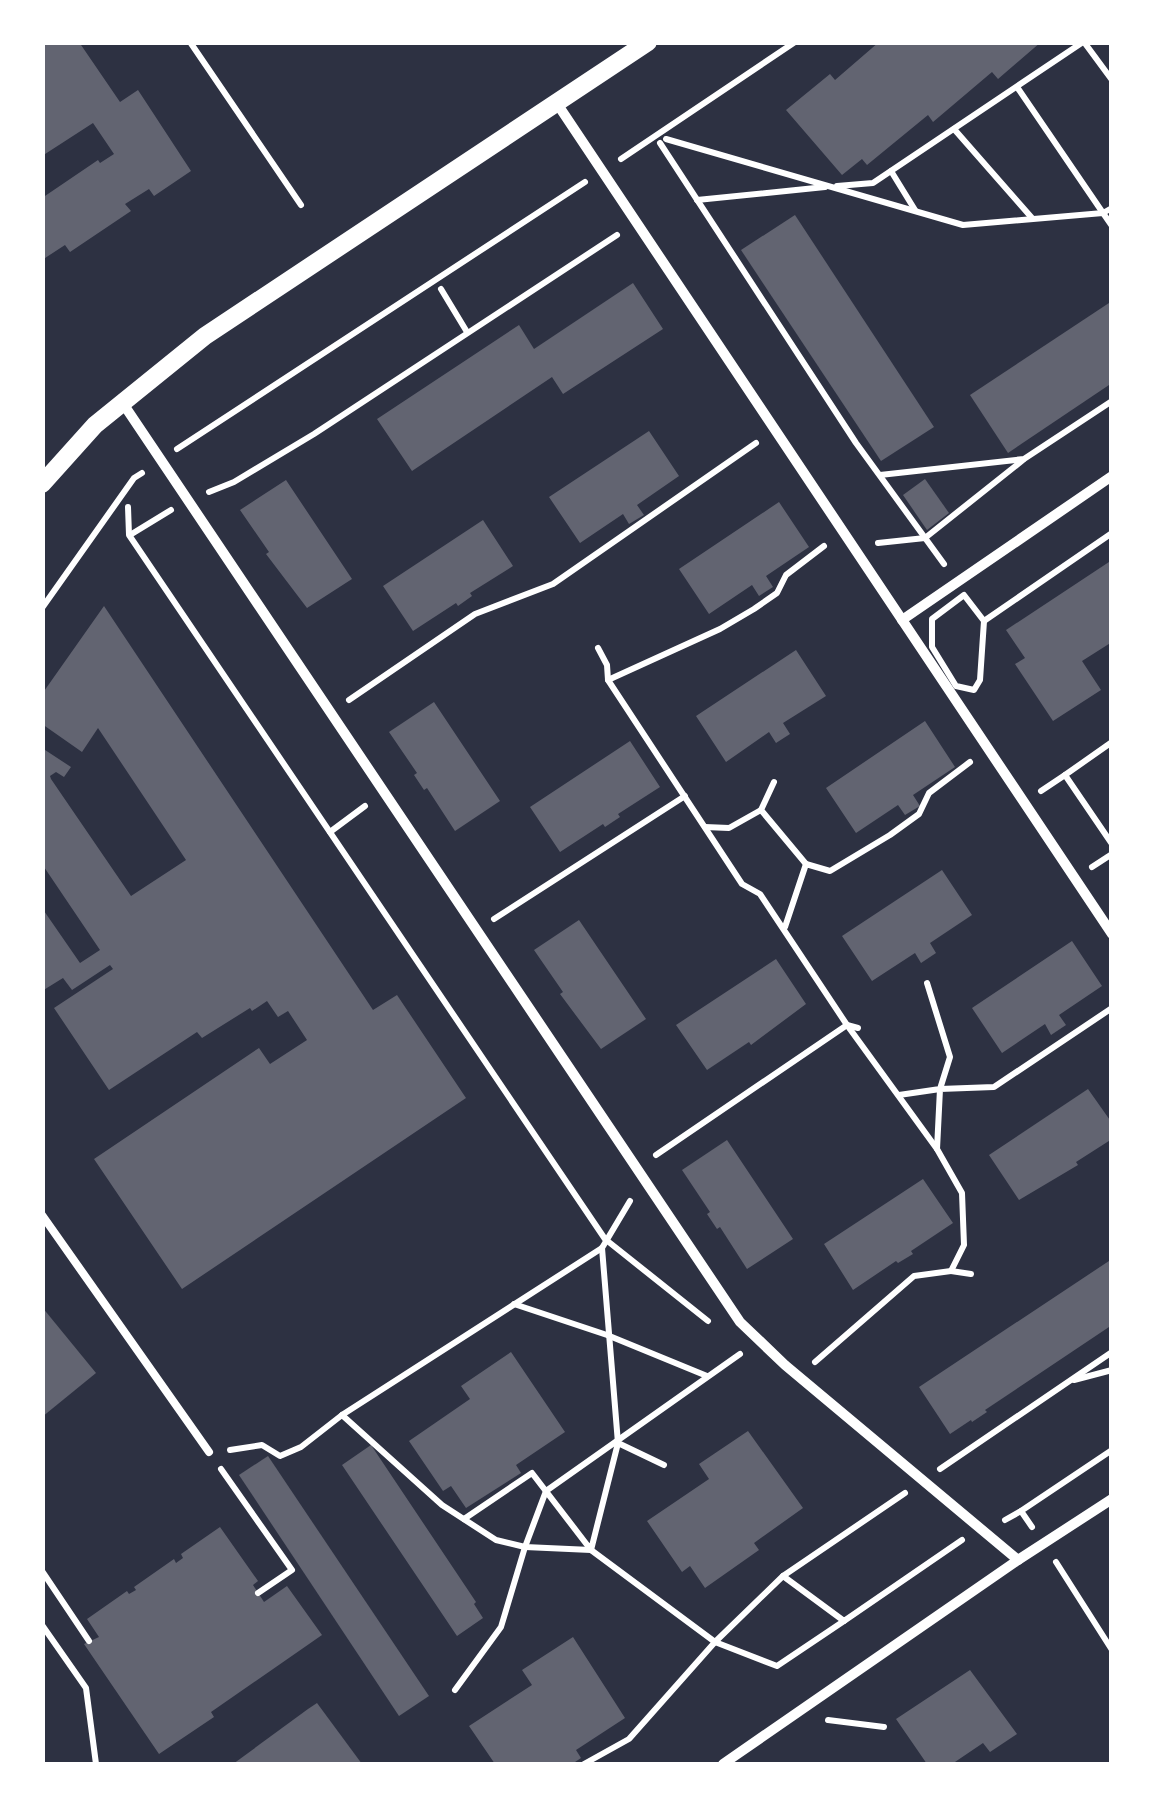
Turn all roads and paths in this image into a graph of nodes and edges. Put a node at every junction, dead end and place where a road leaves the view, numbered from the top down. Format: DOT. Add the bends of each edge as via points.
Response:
graph roads {
  1 [pos="190,42"];
  2 [pos="648,42"];
  3 [pos="795,42"];
  4 [pos="1084,42"];
  5 [pos="1112,80"];
  6 [pos="1017,87"];
  7 [pos="556,102"];
  8 [pos="954,129"];
  9 [pos="612,164"];
  10 [pos="890,172"];
  11 [pos="593,178"];
  12 [pos="829,186"];
  13 [pos="697,200"];
  14 [pos="302,205"];
  15 [pos="1112,208"];
  16 [pos="916,211"];
  17 [pos="1103,214"];
  18 [pos="1033,219"];
  19 [pos="1112,226"];
  20 [pos="623,231"];
  21 [pos="441,288"];
  22 [pos="467,332"];
  23 [pos="1112,401"];
  24 [pos="122,402"];
  25 [pos="761,440"];
  26 [pos="174,451"];
  27 [pos="1024,460"];
  28 [pos="150,467"];
  29 [pos="879,475"];
  30 [pos="1112,476"];
  31 [pos="42,484"];
  32 [pos="188,499"];
  33 [pos="128,507"];
  34 [pos="1112,534"];
  35 [pos="129,535"];
  36 [pos="925,538"];
  37 [pos="827,544"];
  38 [pos="852,546"];
  39 [pos="957,582"];
  40 [pos="964,594"];
  41 [pos="42,608"];
  42 [pos="902,620"];
  43 [pos="984,621"];
  44 [pos="598,648"];
  45 [pos="608,680"];
  46 [pos="352,716"];
  47 [pos="1112,742"];
  48 [pos="970,762"];
  49 [pos="1065,775"];
  50 [pos="774,782"];
  51 [pos="684,796"];
  52 [pos="1030,798"];
  53 [pos="761,810"];
  54 [pos="705,827"];
  55 [pos="1112,844"];
  56 [pos="806,864"];
  57 [pos="488,922"];
  58 [pos="784,928"];
  59 [pos="1112,934"];
  60 [pos="927,983"];
  61 [pos="1112,1008"];
  62 [pos="848,1025"];
  63 [pos="858,1028"];
  64 [pos="940,1089"];
  65 [pos="898,1096"];
  66 [pos="642,1149"];
  67 [pos="937,1149"];
  68 [pos="644,1179"];
  69 [pos="42,1214"];
  70 [pos="604,1239"];
  71 [pos="602,1248"];
  72 [pos="951,1271"];
  73 [pos="971,1274"];
  74 [pos="514,1304"];
  75 [pos="607,1335"];
  76 [pos="745,1350"];
  77 [pos="1112,1352"];
  78 [pos="1112,1370"];
  79 [pos="708,1377"];
  80 [pos="825,1377"];
  81 [pos="1070,1381"];
  82 [pos="342,1415"];
  83 [pos="618,1442"];
  84 [pos="209,1452"];
  85 [pos="664,1465"];
  86 [pos="924,1480"];
  87 [pos="948,1482"];
  88 [pos="546,1491"];
  89 [pos="1112,1499"];
  90 [pos="1021,1511"];
  91 [pos="464,1519"];
  92 [pos="984,1531"];
  93 [pos="524,1547"];
  94 [pos="591,1550"];
  95 [pos="1018,1560"];
  96 [pos="42,1571"];
  97 [pos="783,1576"];
  98 [pos="258,1593"];
  99 [pos="844,1621"];
  100 [pos="42,1625"];
  101 [pos="90,1640"];
  102 [pos="714,1642"];
  103 [pos="455,1690"];
  104 [pos="884,1727"];
  105 [pos="814,1728"];
  106 [pos="594,1762"];
  107 [pos="96,1764"];
  108 [pos="584,1764"];
  109 [pos="723,1764"];
  1 -- 14 [label="path"];
  2 -- 7 [label="street"];
  3 -- 9 [label="path"];
  4 -- 5 [label="path"];
  4 -- 6 [label="path"];
  6 -- 8 [label="path"];
  6 -- 17 [label="path"];
  7 -- 24 [label="street" via="206,336"];
  7 -- 38 [label="street"];
  8 -- 10 [label="path"];
  8 -- 18 [label="path"];
  10 -- 12 [label="path" via="873,183"];
  10 -- 16 [label="path"];
  11 -- 26 [label="path"];
  12 -- 13 [label="path"];
  12 -- 13 [label="path" via="663,141"];
  12 -- 16 [label="path"];
  13 -- 29 [label="path"];
  15 -- 17 [label="path"];
  16 -- 18 [label="path" via="962,224"];
  17 -- 18 [label="path"];
  17 -- 19 [label="path"];
  20 -- 22 [label="path"];
  21 -- 22 [label="path"];
  22 -- 32 [label="path" via="234,482"];
  23 -- 27 [label="path"];
  24 -- 31 [label="street"];
  24 -- 32 [label="street"];
  25 -- 46 [label="path" via="554,584 475,614 344,703"];
  27 -- 29 [label="path"];
  27 -- 36 [label="path"];
  28 -- 41 [label="path" via="134,478"];
  29 -- 36 [label="path"];
  30 -- 39 [label="street"];
  32 -- 35 [label="path"];
  32 -- 68 [label="street"];
  33 -- 35 [label="path"];
  34 -- 43 [label="path"];
  35 -- 70 [label="path"];
  36 -- 38 [label="path"];
  36 -- 39 [label="path"];
  37 -- 45 [label="path" via="754,609"];
  38 -- 42 [label="street"];
  39 -- 40 [label="path"];
  39 -- 42 [label="street"];
  40 -- 43 [label="path"];
  40 -- 43 [label="path" via="932,619 932,646 956,686 974,690 980,680"];
  42 -- 59 [label="street"];
  44 -- 45 [label="path"];
  45 -- 51 [label="path"];
  47 -- 49 [label="path"];
  48 -- 56 [label="path" via="928,793 919,814 890,835 830,871"];
  49 -- 52 [label="path"];
  49 -- 55 [label="path"];
  50 -- 53 [label="path"];
  51 -- 54 [label="path"];
  51 -- 57 [label="path"];
  53 -- 54 [label="path" via="728,828"];
  53 -- 56 [label="path"];
  54 -- 58 [label="path" via="742,884 760,894"];
  56 -- 58 [label="path"];
  58 -- 62 [label="path"];
  60 -- 64 [label="path" via="950,1057"];
  61 -- 64 [label="path" via="994,1087"];
  62 -- 63 [label="path"];
  62 -- 65 [label="path"];
  62 -- 66 [label="path" via="658,1151 652,1164"];
  64 -- 65 [label="path"];
  64 -- 67 [label="path"];
  65 -- 67 [label="path"];
  67 -- 72 [label="path" via="962,1193 964,1245"];
  68 -- 70 [label="path"];
  68 -- 86 [label="street" via="740,1322"];
  69 -- 84 [label="lane"];
  70 -- 71 [label="path"];
  71 -- 74 [label="path"];
  71 -- 75 [label="path"];
  72 -- 73 [label="path"];
  72 -- 80 [label="path" via="914,1276 812,1365"];
  74 -- 75 [label="path"];
  74 -- 82 [label="path"];
  75 -- 79 [label="path"];
  75 -- 83 [label="path"];
  76 -- 79 [label="path"];
  77 -- 81 [label="path"];
  78 -- 81 [label="path"];
  79 -- 83 [label="path"];
  81 -- 87 [label="path" via="936,1472"];
  82 -- 84 [label="path" via="280,1456 262,1445"];
  82 -- 91 [label="path"];
  83 -- 85 [label="path"];
  83 -- 88 [label="path"];
  83 -- 94 [label="path"];
  84 -- 98 [label="path" via="292,1570"];
  86 -- 92 [label="street"];
  86 -- 97 [label="path"];
  88 -- 91 [label="path" via="532,1473"];
  88 -- 93 [label="path"];
  88 -- 94 [label="path"];
  89 -- 95 [label="street"];
  90 -- 92 [label="path"];
  91 -- 93 [label="path" via="496,1540"];
  92 -- 95 [label="street"];
  92 -- 99 [label="path"];
  93 -- 94 [label="path"];
  93 -- 103 [label="path" via="501,1627"];
  94 -- 102 [label="path"];
  95 -- 109 [label="street"];
  96 -- 101 [label="path"];
  97 -- 99 [label="path"];
  97 -- 102 [label="path"];
  99 -- 102 [label="path" via="777,1666"];
  100 -- 107 [label="path" via="86,1688"];
  102 -- 106 [label="path" via="629,1739"];
  104 -- 105 [label="path" via="828,1720"];
  106 -- 108 [label="path"];
}
